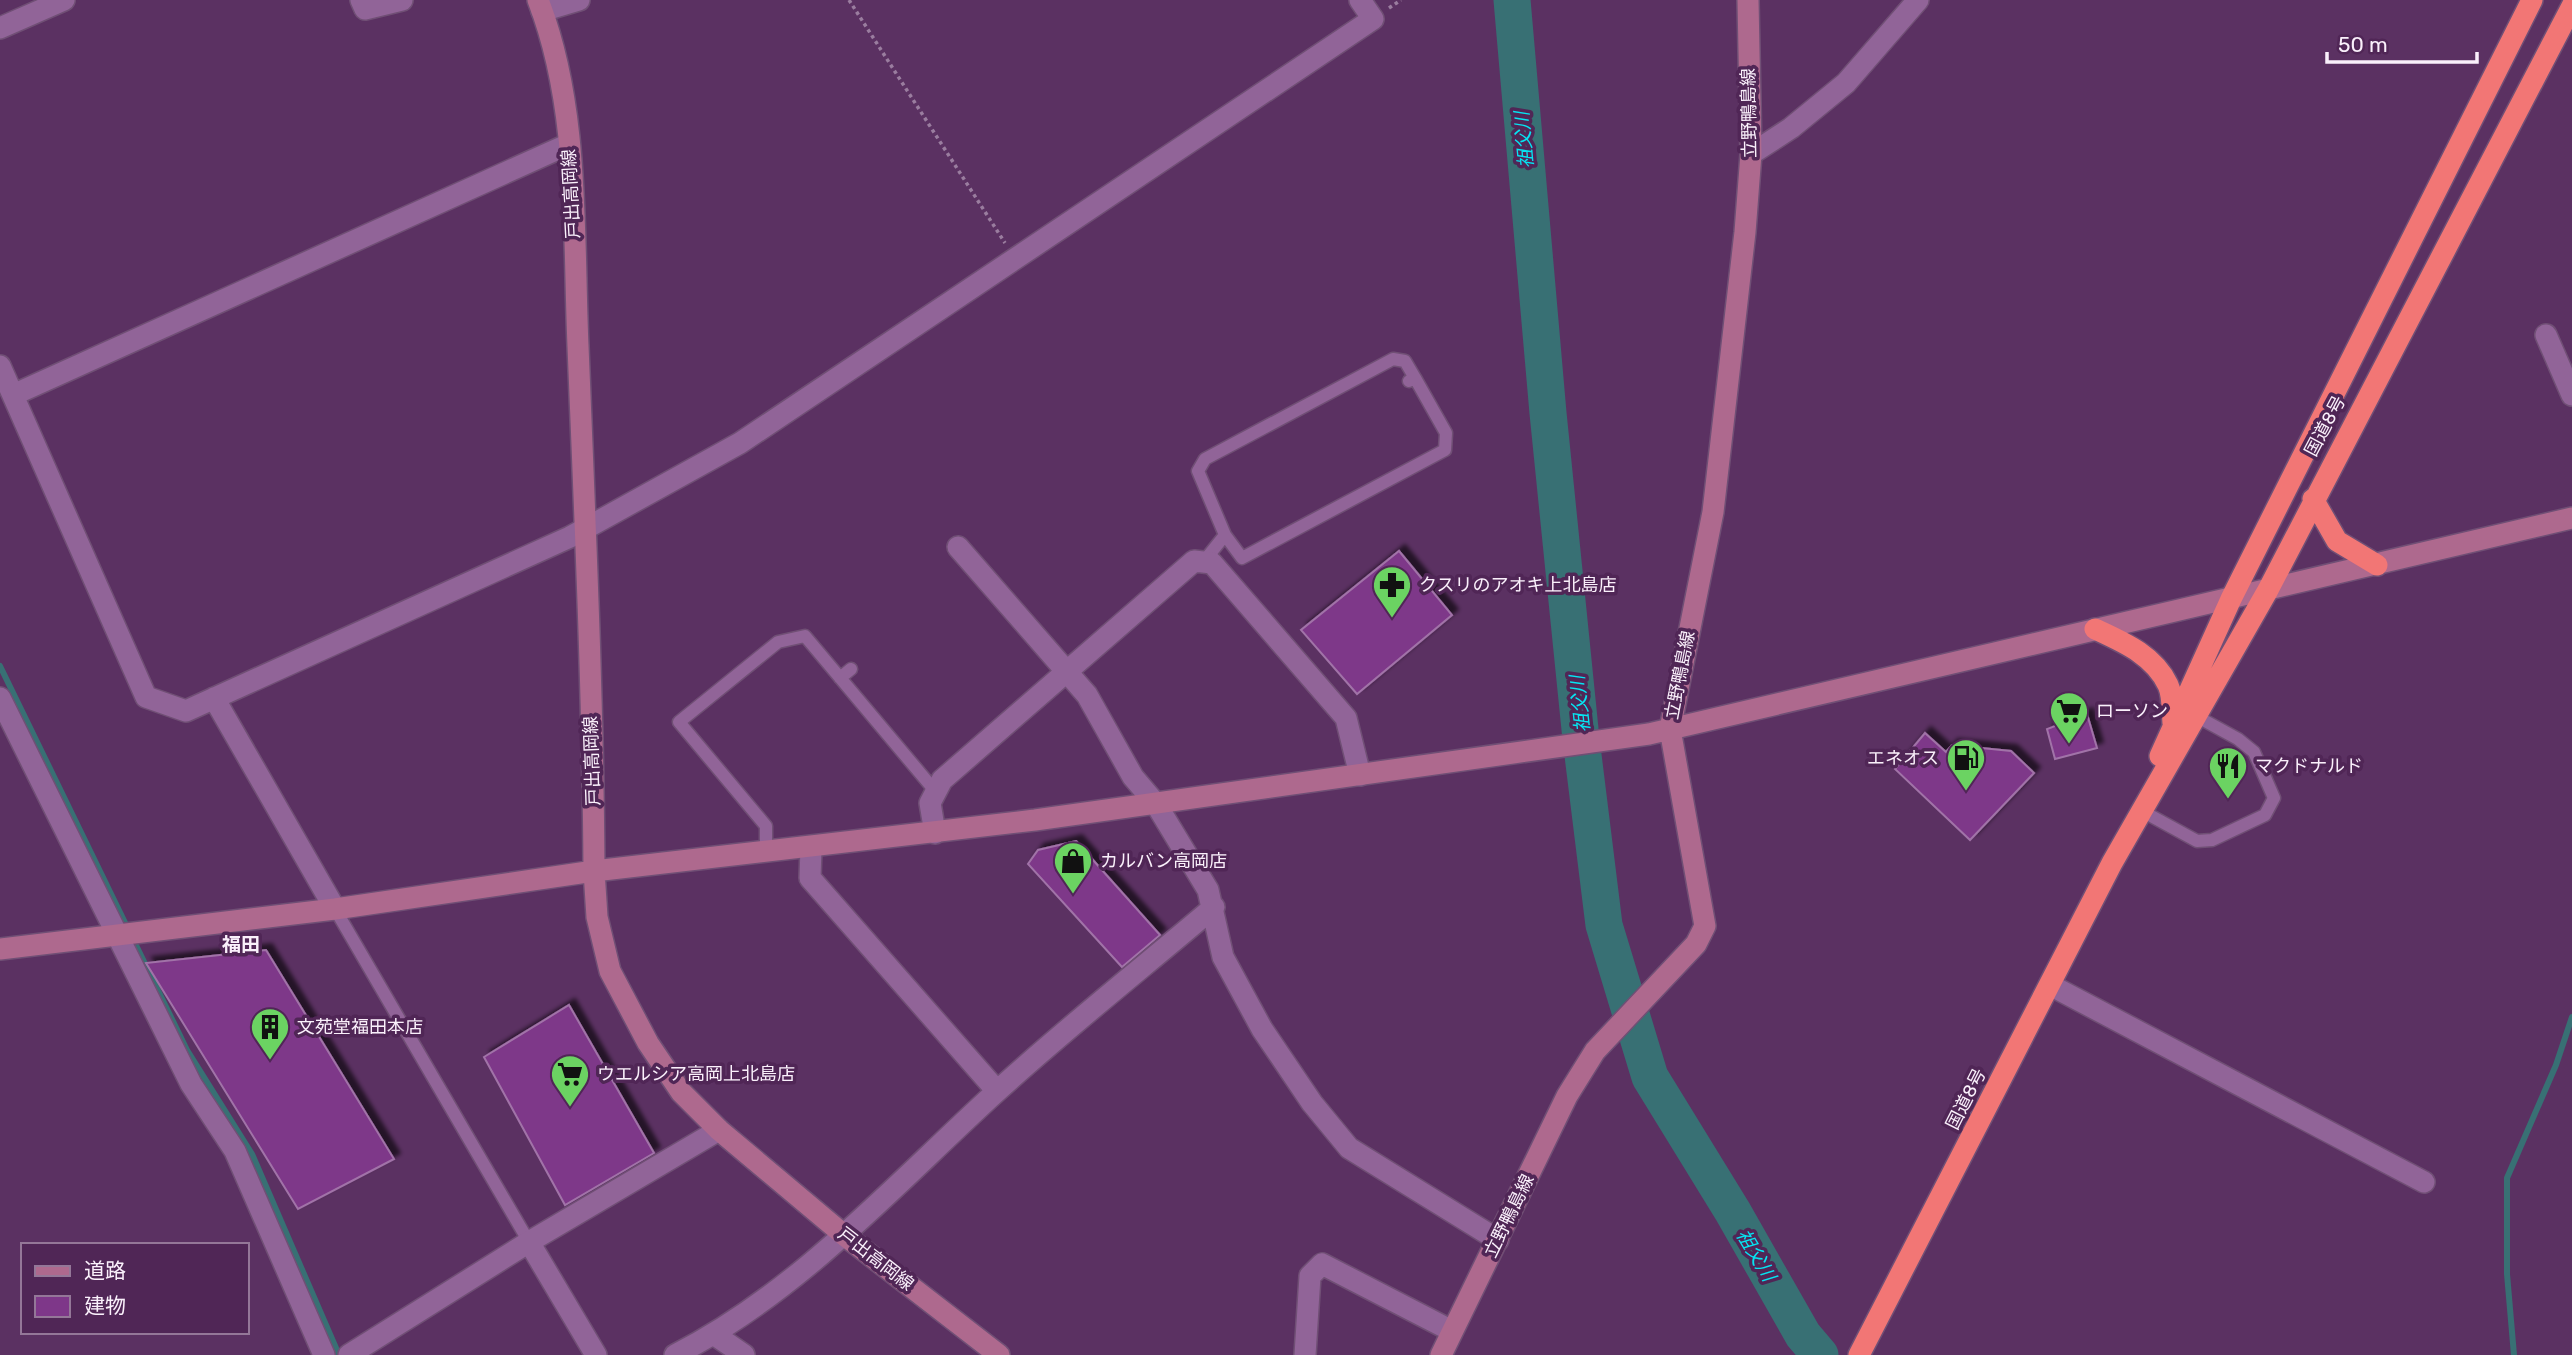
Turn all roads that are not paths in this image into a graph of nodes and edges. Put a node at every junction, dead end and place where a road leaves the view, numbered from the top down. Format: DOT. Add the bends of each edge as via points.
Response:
graph roads {
  1 [pos="64,0"];
  2 [pos="361,0"];
  3 [pos="402,0"];
  4 [pos="579,0"];
  5 [pos="1360,0"];
  6 [pos="1748,0"];
  7 [pos="1918,0"];
  8 [pos="2532,0"];
  9 [pos="540,6"];
  10 [pos="2572,6"];
  11 [pos="0,28"];
  12 [pos="569,144"];
  13 [pos="1751,154"];
  14 [pos="2546,335"];
  15 [pos="0,366"];
  16 [pos="13,395"];
  17 [pos="2572,395"];
  18 [pos="2313,499"];
  19 [pos="2572,518"];
  20 [pos="586,529"];
  21 [pos="1225,536"];
  22 [pos="958,547"];
  23 [pos="1205,560"];
  24 [pos="2377,565"];
  25 [pos="2268,590"];
  26 [pos="2231,599"];
  27 [pos="2095,629"];
  28 [pos="851,669"];
  29 [pos="1070,671"];
  30 [pos="840,678"];
  31 [pos="0,698"];
  32 [pos="214,698"];
  33 [pos="2196,716"];
  34 [pos="2173,726"];
  35 [pos="1660,732"];
  36 [pos="1360,775"];
  37 [pos="936,792"];
  38 [pos="1156,804"];
  39 [pos="2142,811"];
  40 [pos="935,833"];
  41 [pos="811,848"];
  42 [pos="766,853"];
  43 [pos="2112,863"];
  44 [pos="594,872"];
  45 [pos="1214,907"];
  46 [pos="335,909"];
  47 [pos="115,935"];
  48 [pos="0,948"];
  49 [pos="2050,985"];
  50 [pos="997,1091"];
  51 [pos="719,1130"];
  52 [pos="2424,1182"];
  53 [pos="844,1235"];
  54 [pos="1498,1240"];
  55 [pos="529,1242"];
  56 [pos="1452,1331"];
  57 [pos="715,1335"];
  58 [pos="354,1353"];
  59 [pos="324,1355"];
  60 [pos="596,1355"];
  61 [pos="675,1355"];
  62 [pos="744,1355"];
  63 [pos="999,1355"];
  64 [pos="1305,1355"];
  65 [pos="1441,1355"];
  66 [pos="1859,1355"];
  1 -- 11 [label="street"];
  2 -- 3 [label="street" via="365,9"];
  4 -- 9 [label="street"];
  5 -- 20 [label="street" via="1373,19 740,443"];
  6 -- 13 [label="main road, 立野鴨島線"];
  7 -- 13 [label="street" via="1846,83"];
  8 -- 26 [label="highway, 国道8号"];
  9 -- 12 [label="main road, 戸出高岡線" via="556,58"];
  10 -- 18 [label="highway, 国道8号"];
  12 -- 16 [label="street"];
  12 -- 20 [label="main road, 戸出高岡線"];
  13 -- 35 [label="main road, 立野鴨島線" via="1713,512"];
  14 -- 17 [label="street"];
  15 -- 16 [label="street"];
  16 -- 32 [label="street" via="146,697 186,711"];
  18 -- 24 [label="highway" via="2337,541"];
  18 -- 25 [label="highway, 国道8号"];
  19 -- 24 [label="main road"];
  20 -- 32 [label="street"];
  20 -- 44 [label="main road, 戸出高岡線"];
  21 -- 21 [label="lane" via="1198,471 1205,459 1393,359 1405,361 1446,433 1445,450 1242,558"];
  21 -- 23 [label="lane"];
  22 -- 29 [label="street" via="969,568"];
  23 -- 29 [label="street" via="1185,567"];
  23 -- 36 [label="street" via="1346,718"];
  24 -- 25 [label="main road"];
  25 -- 26 [label="main road"];
  25 -- 33 [label="highway, 国道8号"];
  26 -- 27 [label="main road"];
  26 -- 34 [label="highway, 国道8号"];
  27 -- 34 [label="highway" via="2131,646 2154,664 2170,687"];
  27 -- 35 [label="main road"];
  28 -- 30 [label="lane"];
  29 -- 37 [label="street" via="942,780"];
  29 -- 38 [label="street" via="1133,777"];
  30 -- 37 [label="lane"];
  30 -- 42 [label="lane" via="805,636 778,642 679,722 766,826"];
  31 -- 47 [label="street"];
  32 -- 46 [label="street"];
  33 -- 39 [label="highway, 国道8号"];
  33 -- 39 [label="lane" via="2254,752 2274,798 2266,815 2212,840 2197,841"];
  34 -- 43 [label="highway, 国道8号"];
  35 -- 36 [label="main road"];
  35 -- 54 [label="main road, 立野鴨島線" via="1705,926 1696,944 1595,1051 1567,1096"];
  36 -- 38 [label="main road"];
  37 -- 40 [label="street" via="930,803"];
  38 -- 40 [label="main road"];
  38 -- 45 [label="street"];
  39 -- 43 [label="highway, 国道8号"];
  40 -- 41 [label="main road"];
  41 -- 42 [label="main road"];
  41 -- 50 [label="street" via="810,878"];
  42 -- 44 [label="main road"];
  43 -- 49 [label="highway, 国道8号"];
  44 -- 46 [label="main road"];
  44 -- 51 [label="main road, 戸出高岡線" via="597,917 610,971 648,1043 681,1092"];
  45 -- 50 [label="street"];
  45 -- 54 [label="street" via="1223,957 1262,1030 1349,1148"];
  46 -- 47 [label="main road"];
  46 -- 55 [label="lane"];
  47 -- 48 [label="main road"];
  47 -- 59 [label="street" via="191,1084 235,1151"];
  49 -- 52 [label="street"];
  49 -- 66 [label="highway, 国道8号"];
  50 -- 53 [label="street"];
  51 -- 53 [label="main road, 戸出高岡線"];
  51 -- 55 [label="street"];
  53 -- 57 [label="street" via="767,1300"];
  53 -- 63 [label="main road, 戸出高岡線"];
  54 -- 56 [label="main road, 立野鴨島線"];
  55 -- 58 [label="street"];
  55 -- 60 [label="street"];
  56 -- 64 [label="street" via="1322,1265 1310,1276"];
  56 -- 65 [label="main road, 立野鴨島線"];
  57 -- 61 [label="street"];
  57 -- 62 [label="street"];
}
